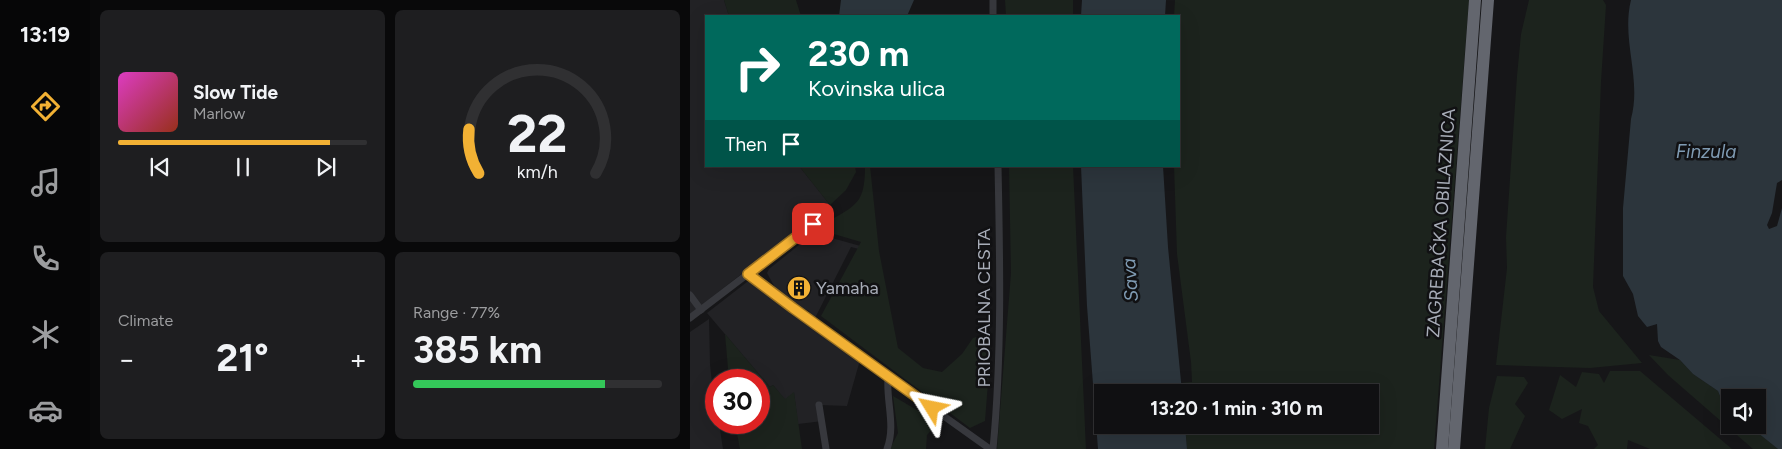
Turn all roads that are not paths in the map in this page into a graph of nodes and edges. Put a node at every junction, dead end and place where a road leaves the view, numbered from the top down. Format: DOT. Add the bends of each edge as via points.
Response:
graph roads {
  1 [pos="993,0"];
  2 [pos="1475,0"];
  3 [pos="1488,0"];
  4 [pos="994,15"];
  5 [pos="998,167"];
  6 [pos="825,215"];
  7 [pos="748,274"];
  8 [pos="690,295"];
  9 [pos="701,310"];
  10 [pos="690,318"];
  11 [pos="888,377"];
  12 [pos="820,405"];
  13 [pos="826,449"];
  14 [pos="887,449"];
  15 [pos="992,449"];
  16 [pos="1442,449"];
  17 [pos="1454,449"];
  1 -- 4 [label="street"];
  2 -- 16 [label="highway, ZAGREBAČKA OBILAZNICA"];
  3 -- 17 [label="highway, ZAGREBAČKA OBILAZNICA"];
  5 -- 15 [label="street, PRIOBALNA CESTA" via="1001,287 998,390"];
  6 -- 7 [label="street"];
  7 -- 9 [label="street"];
  7 -- 11 [label="street"];
  8 -- 9 [label="street"];
  9 -- 10 [label="street"];
  11 -- 14 [label="street" via="892,428"];
  11 -- 15 [label="street"];
  12 -- 13 [label="street"];
}
